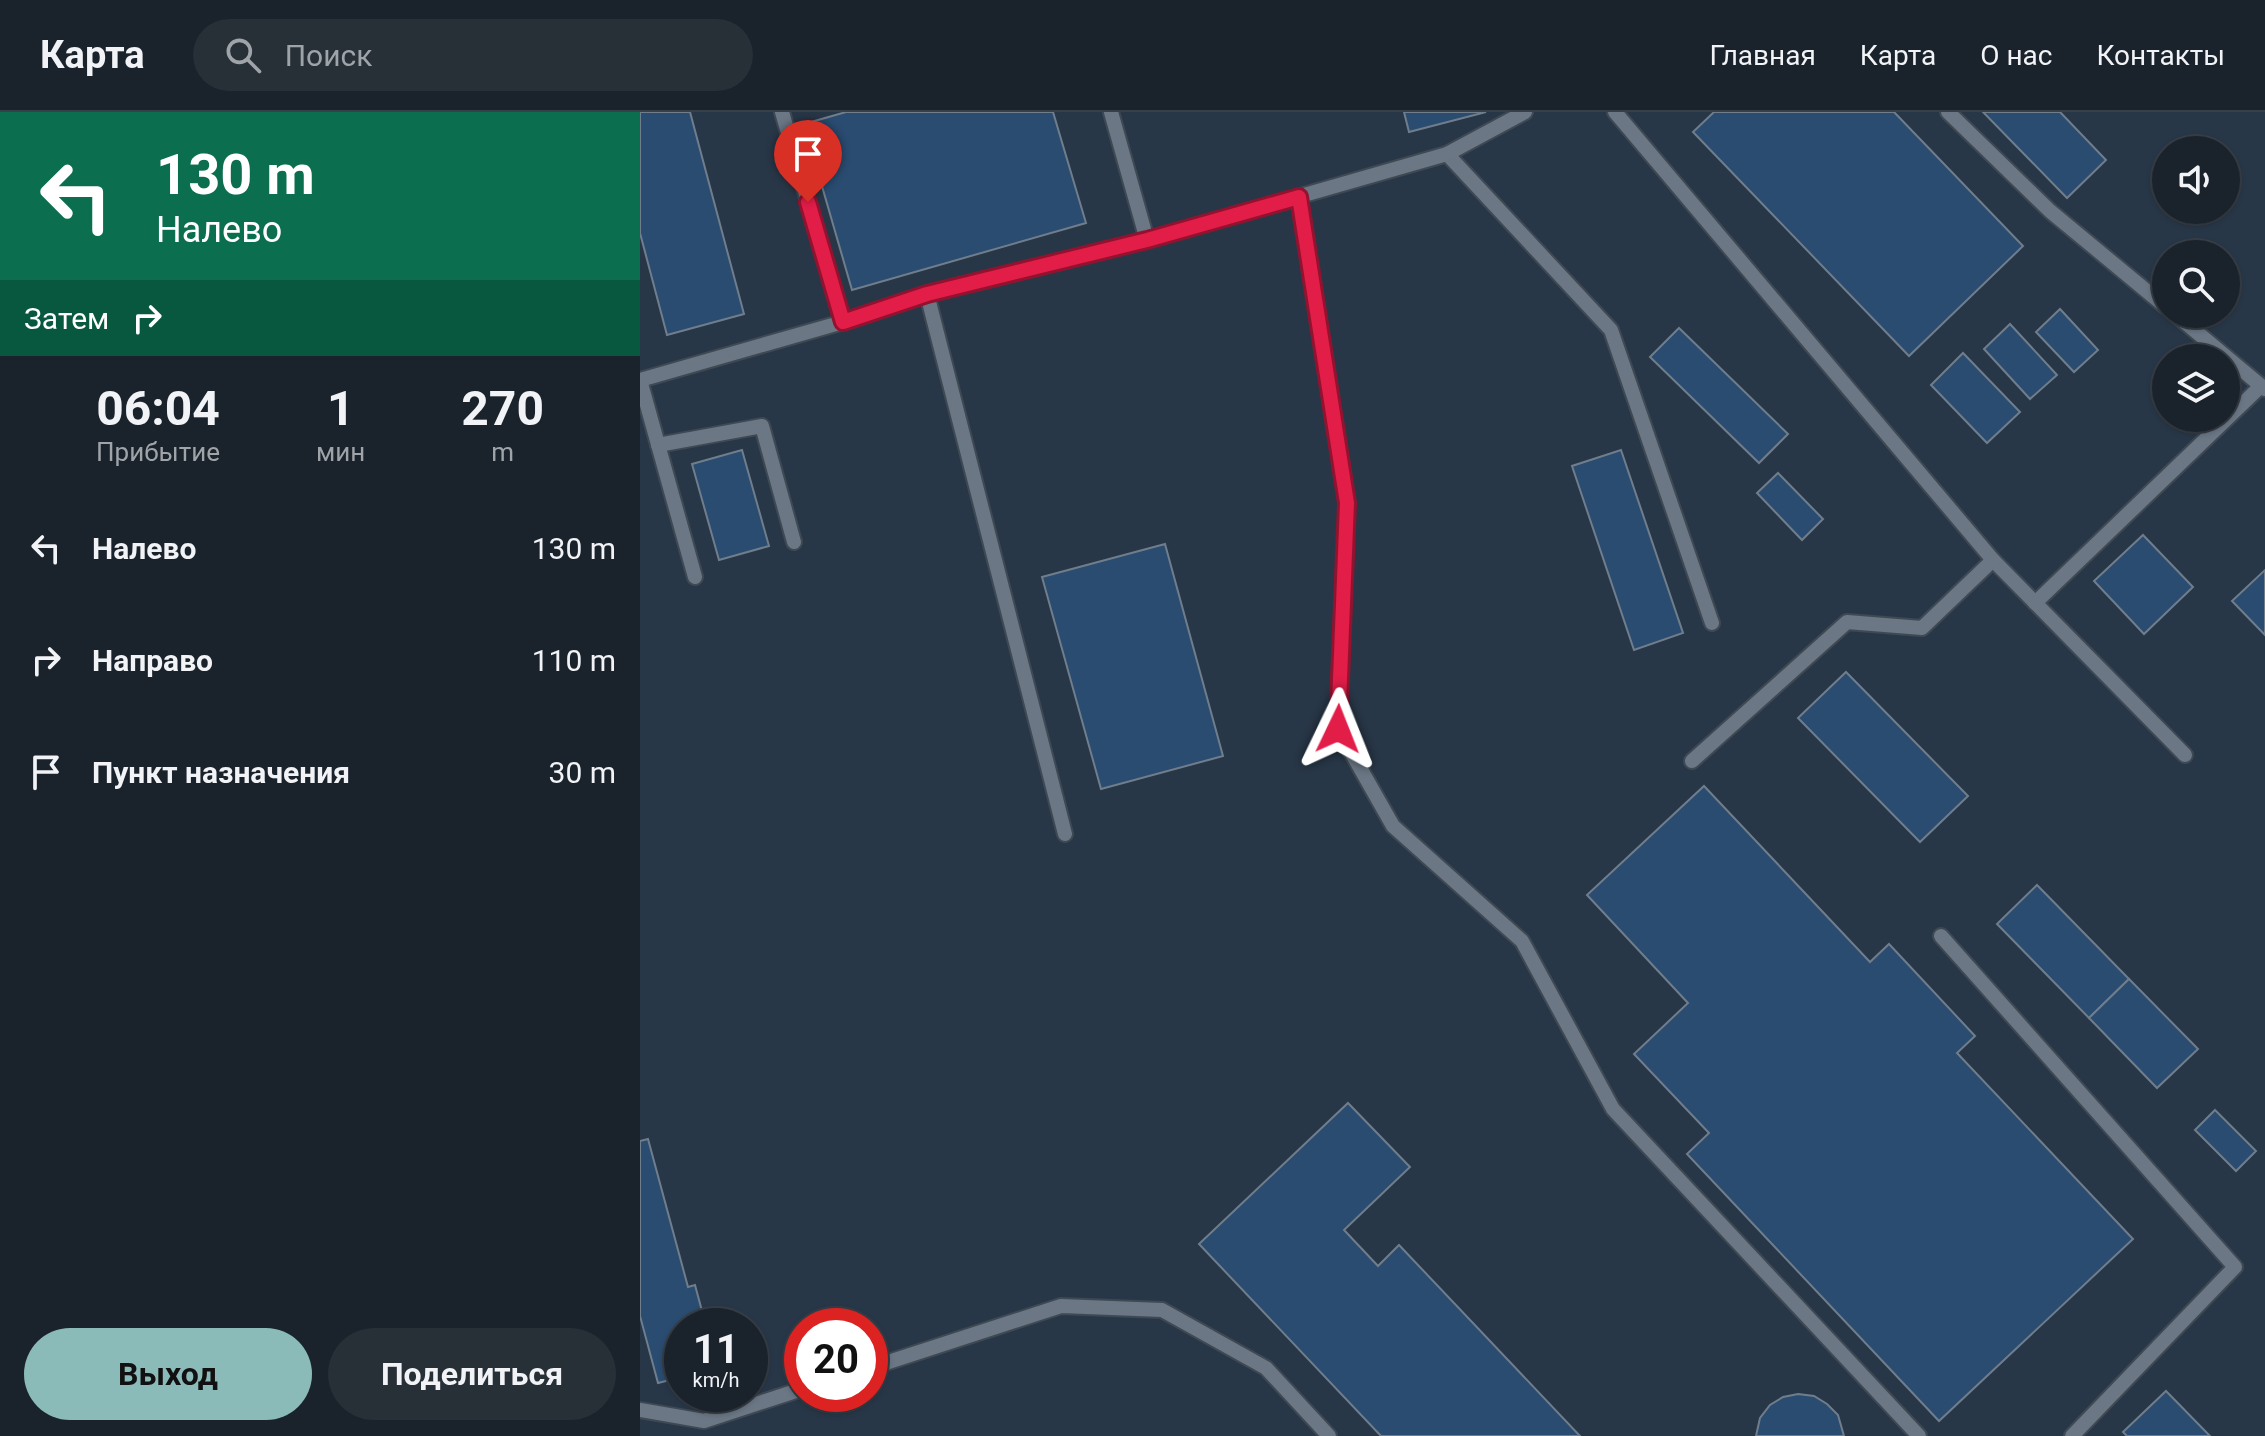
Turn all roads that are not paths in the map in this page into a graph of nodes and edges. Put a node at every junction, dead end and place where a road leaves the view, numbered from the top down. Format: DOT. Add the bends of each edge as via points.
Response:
graph roads {
  1 [pos="782,112"];
  2 [pos="1111,112"];
  3 [pos="1525,112"];
  4 [pos="1615,112"];
  5 [pos="1948,112"];
  6 [pos="1447,154"];
  7 [pos="1299,197"];
  8 [pos="1147,240"];
  9 [pos="927,294"];
  10 [pos="2152,295"];
  11 [pos="843,322"];
  12 [pos="2192,328"];
  13 [pos="640,380"];
  14 [pos="2263,387"];
  15 [pos="658,445"];
  16 [pos="794,542"];
  17 [pos="1993,560"];
  18 [pos="695,577"];
  19 [pos="2035,603"];
  20 [pos="1712,623"];
  21 [pos="2185,755"];
  22 [pos="1692,761"];
  23 [pos="1065,834"];
  24 [pos="1941,936"];
  25 [pos="888,1362"];
  26 [pos="784,1395"];
  27 [pos="640,1410"];
  28 [pos="1329,1436"];
  29 [pos="1919,1436"];
  30 [pos="2072,1436"];
  1 -- 11 [label="lane"];
  2 -- 8 [label="lane"];
  3 -- 6 [label="lane"];
  4 -- 17 [label="lane"];
  5 -- 10 [label="lane" via="2050,211"];
  6 -- 7 [label="lane"];
  6 -- 20 [label="lane" via="1611,330"];
  7 -- 8 [label="lane"];
  7 -- 29 [label="lane" via="1347,503 1338,729 1393,826 1522,941 1613,1109"];
  8 -- 9 [label="lane"];
  9 -- 11 [label="lane"];
  9 -- 23 [label="lane"];
  11 -- 13 [label="lane"];
  12 -- 14 [label="lane"];
  13 -- 15 [label="lane"];
  14 -- 19 [label="lane"];
  15 -- 16 [label="lane" via="762,426"];
  15 -- 18 [label="lane"];
  17 -- 19 [label="lane"];
  17 -- 22 [label="lane" via="1922,628 1847,622"];
  19 -- 21 [label="lane"];
  24 -- 30 [label="lane" via="2235,1267"];
  25 -- 28 [label="lane" via="1061,1306 1162,1310 1266,1368"];
  26 -- 27 [label="lane" via="704,1421"];
}
